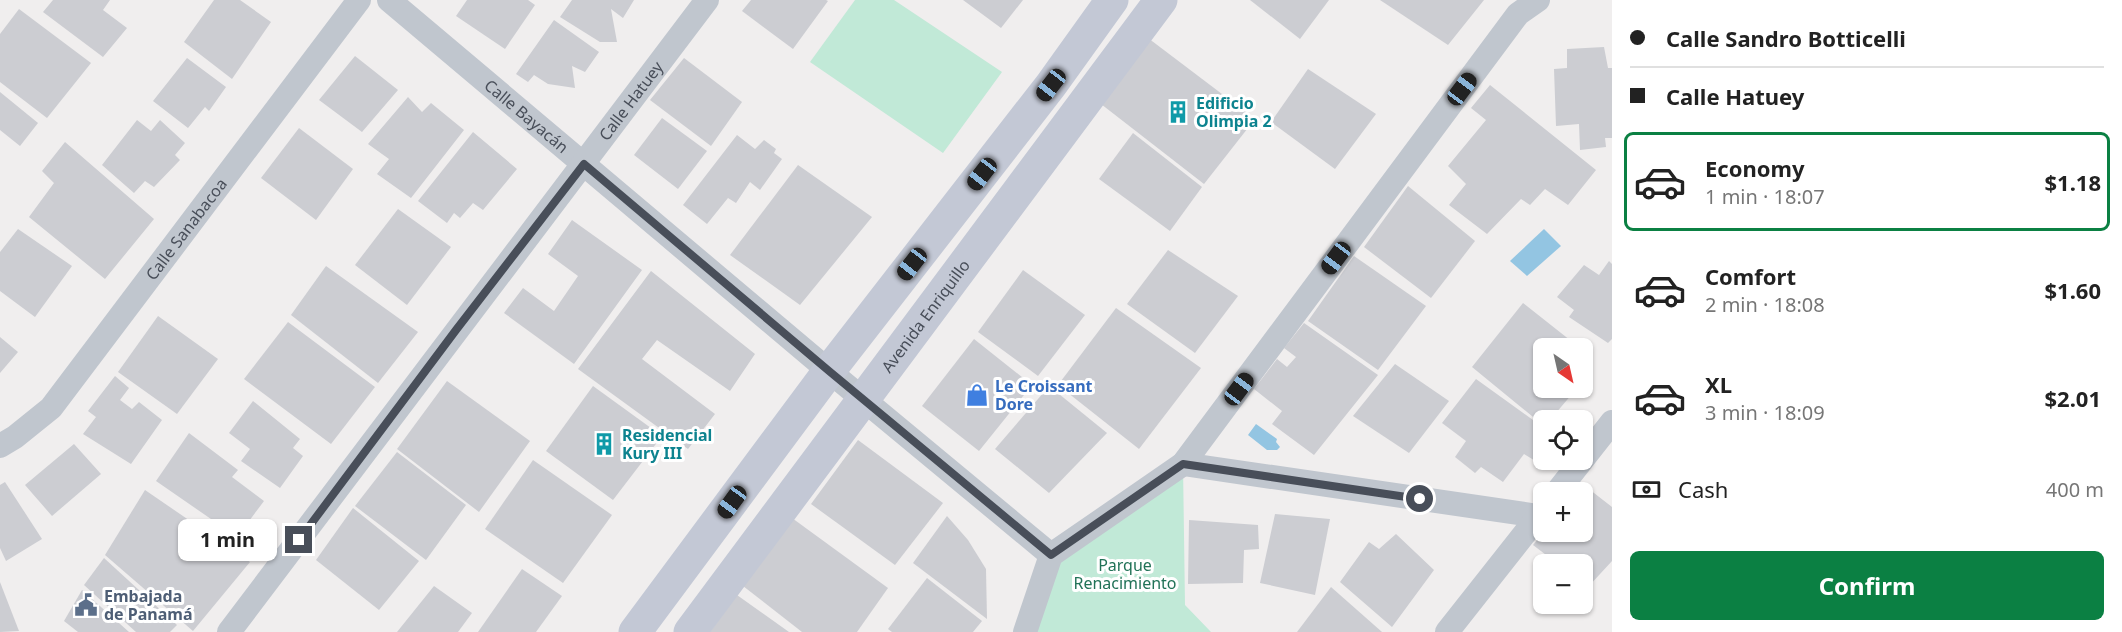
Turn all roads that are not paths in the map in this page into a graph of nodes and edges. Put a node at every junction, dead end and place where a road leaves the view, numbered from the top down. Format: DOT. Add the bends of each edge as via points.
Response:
graph roads {
  1 [pos="359,0"];
  2 [pos="389,0"];
  3 [pos="707,0"];
  4 [pos="1112,0"];
  5 [pos="1161,0"];
  6 [pos="1538,0"];
  7 [pos="584,164"];
  8 [pos="829,371"];
  9 [pos="864,399"];
  10 [pos="1612,422"];
  11 [pos="0,446"];
  12 [pos="1183,464"];
  13 [pos="1565,482"];
  14 [pos="1533,512"];
  15 [pos="1533,523"];
  16 [pos="1051,555"];
  17 [pos="230,632"];
  18 [pos="635,632"];
  19 [pos="690,632"];
  20 [pos="1025,632"];
  21 [pos="1447,632"];
  1 -- 11 [label="street, Calle Sanabacoa" via="51,408"];
  2 -- 7 [label="street, Calle Bayacán"];
  3 -- 7 [label="street, Calle Hatuey"];
  4 -- 8 [label="main road" via="1051,85"];
  5 -- 9 [label="main road, Avenida Enriquillo"];
  6 -- 12 [label="street" via="1518,14"];
  7 -- 8 [label="street, Calle Bayacán"];
  7 -- 17 [label="street, Calle Hatuey"];
  8 -- 9 [label="street, Calle Bayacán"];
  8 -- 18 [label="main road"];
  9 -- 16 [label="street, Calle Bayacán"];
  9 -- 19 [label="main road, Avenida Enriquillo"];
  10 -- 13 [label="street"];
  12 -- 14 [label="street"];
  12 -- 16 [label="street"];
  15 -- 21 [label="street"];
  16 -- 20 [label="street"];
}
